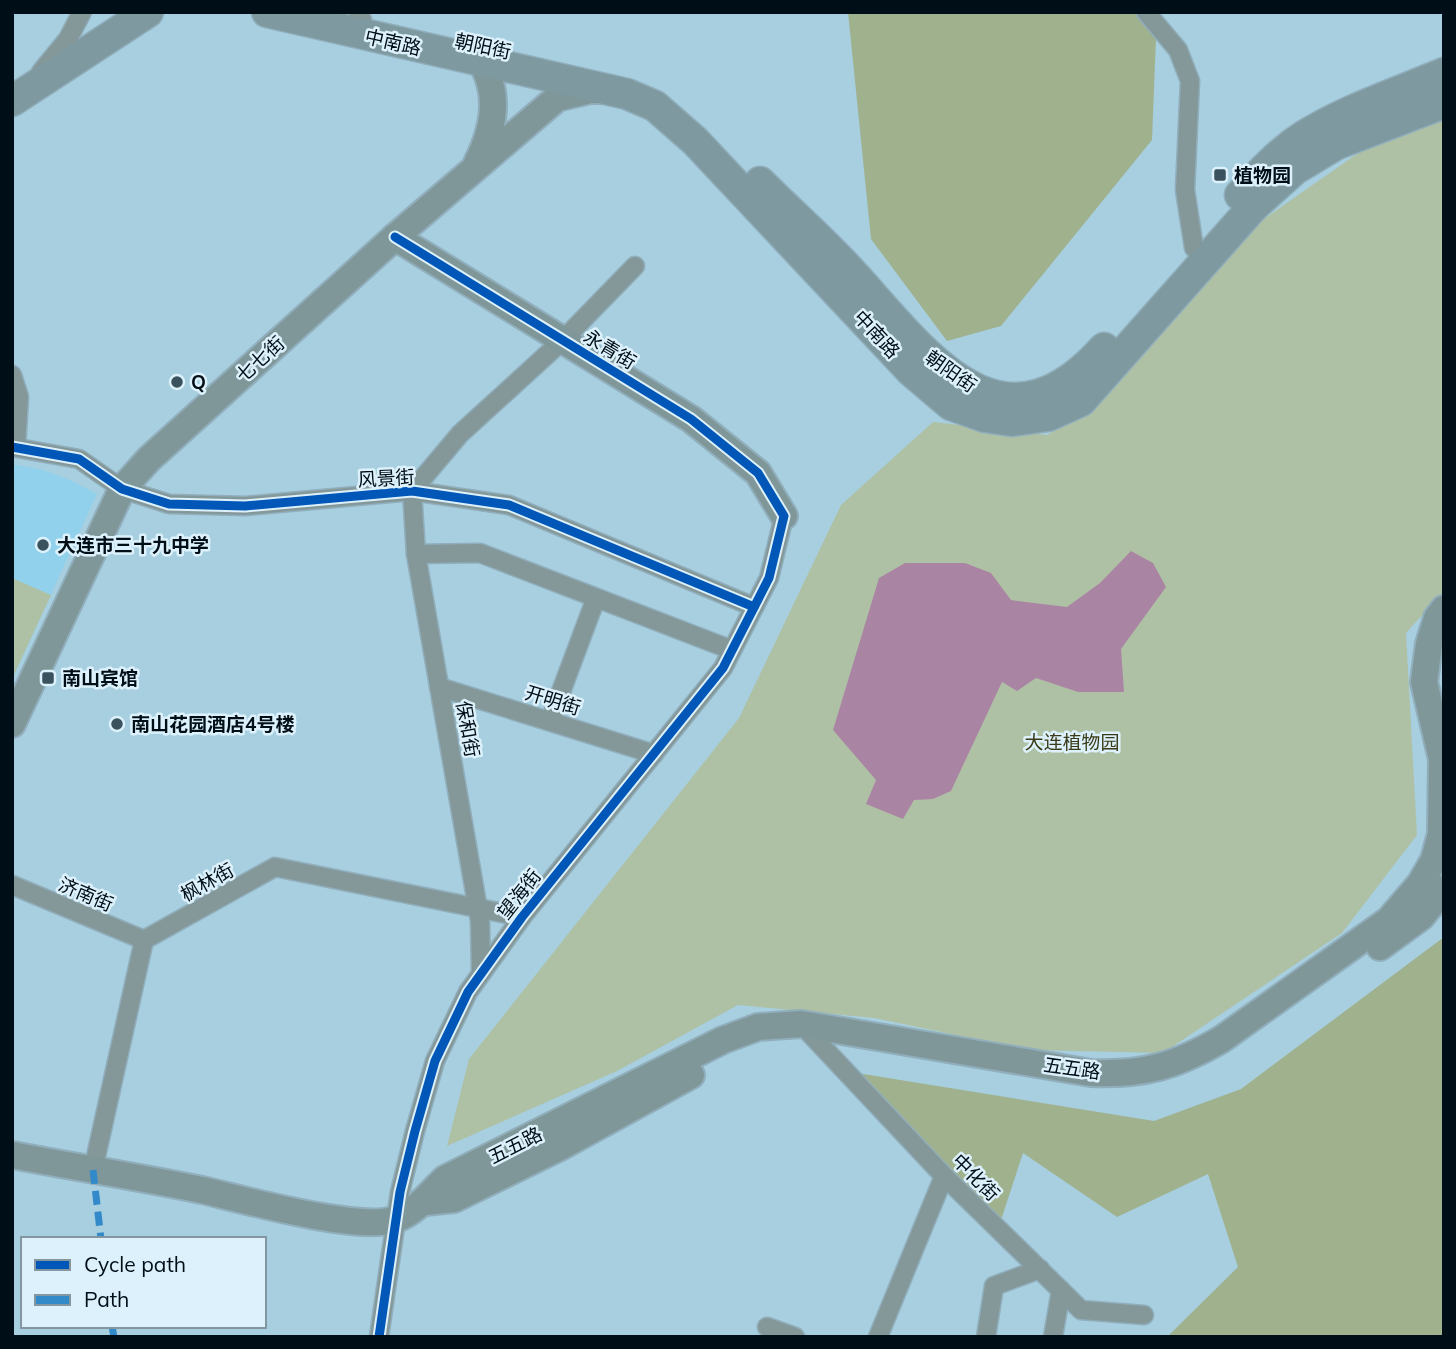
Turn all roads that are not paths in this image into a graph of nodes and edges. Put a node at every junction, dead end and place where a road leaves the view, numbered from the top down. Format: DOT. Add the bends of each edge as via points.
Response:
graph roads {
  1 [pos="82,12"];
  2 [pos="148,12"];
  3 [pos="267,12"];
  4 [pos="327,12"];
  5 [pos="1146,12"];
  6 [pos="360,16"];
  7 [pos="476,53"];
  8 [pos="1444,73"];
  9 [pos="608,90"];
  10 [pos="17,99"];
  11 [pos="1444,103"];
  12 [pos="475,168"];
  13 [pos="395,237"];
  14 [pos="1194,248"];
  15 [pos="635,266"];
  16 [pos="563,340"];
  17 [pos="12,376"];
  18 [pos="14,447"];
  19 [pos="122,489"];
  20 [pos="412,491"];
  21 [pos="784,516"];
  22 [pos="416,554"];
  23 [pos="596,598"];
  24 [pos="754,607"];
  25 [pos="1444,609"];
  26 [pos="1444,644"];
  27 [pos="732,650"];
  28 [pos="439,687"];
  29 [pos="1444,695"];
  30 [pos="550,721"];
  31 [pos="12,724"];
  32 [pos="654,754"];
  33 [pos="1443,799"];
  34 [pos="1444,867"];
  35 [pos="12,886"];
  36 [pos="1432,887"];
  37 [pos="478,908"];
  38 [pos="1432,912"];
  39 [pos="522,917"];
  40 [pos="144,940"];
  41 [pos="481,973"];
  42 [pos="802,1024"];
  43 [pos="821,1045"];
  44 [pos="12,1155"];
  45 [pos="93,1170"];
  46 [pos="944,1176"];
  47 [pos="425,1202"];
  48 [pos="395,1220"];
  49 [pos="1040,1269"];
  50 [pos="1061,1290"];
  51 [pos="1144,1315"];
  52 [pos="767,1327"];
  53 [pos="379,1337"];
  54 [pos="795,1337"];
  55 [pos="878,1337"];
  56 [pos="986,1337"];
  57 [pos="1053,1337"];
  1 -- 10 [label="street" via="68,39"];
  2 -- 10 [label="main road"];
  3 -- 7 [label="main road, 中南路"];
  4 -- 6 [label="main road, 朝阳街"];
  5 -- 14 [label="street" via="1178,50 1190,81 1185,190"];
  6 -- 7 [label="main road, 朝阳街"];
  7 -- 9 [label="main road, 中南路"];
  7 -- 12 [label="main road" via="492,88 494,110"];
  7 -- 14 [label="main road, 朝阳街" via="638,81 678,103 856,277 915,344 937,365 980,392 1027,397 1068,382 1093,361"];
  8 -- 14 [label="main road, 朝阳街" via="1303,137 1276,158"];
  9 -- 11 [label="main road, 中南路" via="655,106 678,126 911,371 951,405 1012,421 1048,416 1081,401 1253,207 1294,170 1337,144"];
  9 -- 12 [label="main road, 七七街" via="557,98"];
  12 -- 13 [label="main road, 七七街"];
  13 -- 16 [label="main road, 永青街"];
  13 -- 19 [label="main road, 七七街" via="149,459"];
  15 -- 16 [label="street"];
  16 -- 20 [label="street" via="460,434"];
  16 -- 21 [label="main road, 永青街" via="691,419 758,473"];
  17 -- 18 [label="street" via="19,397"];
  18 -- 19 [label="street, 风景街" via="79,459"];
  19 -- 20 [label="street, 风景街" via="169,504 245,506"];
  19 -- 31 [label="main road, 七七街"];
  20 -- 22 [label="street, 保和街"];
  20 -- 24 [label="street, 风景街" via="509,505"];
  21 -- 24 [label="street, 望海街" via="769,578"];
  22 -- 23 [label="street" via="480,553"];
  22 -- 28 [label="street, 保和街"];
  23 -- 27 [label="street"];
  23 -- 30 [label="street"];
  24 -- 27 [label="street, 望海街"];
  25 -- 33 [label="main road, 五五路" via="1429,644 1424,682 1442,759"];
  26 -- 29 [label="main road" via="1440,665"];
  27 -- 32 [label="street, 望海街" via="723,668"];
  28 -- 30 [label="street, 开明街"];
  28 -- 37 [label="street, 保和街"];
  30 -- 32 [label="street, 开明街"];
  32 -- 39 [label="street, 望海街"];
  33 -- 36 [label="main road, 五五路"];
  34 -- 36 [label="main road"];
  35 -- 40 [label="street, 济南街"];
  36 -- 38 [label="main road, 五五路"];
  36 -- 42 [label="main road, 五五路" via="1222,1040 1164,1067 1125,1074 1091,1073"];
  37 -- 39 [label="street, 枫林街"];
  37 -- 40 [label="street, 枫林街" via="275,867"];
  37 -- 41 [label="street, 保和街"];
  38 -- 43 [label="main road, 五五路" via="1213,1064 1150,1086 1097,1089"];
  39 -- 41 [label="street, 望海街"];
  40 -- 45 [label="street"];
  41 -- 48 [label="street, 望海街" via="435,1061"];
  42 -- 43 [label="street, 中化街"];
  42 -- 47 [label="main road, 五五路" via="758,1027 723,1040 445,1180"];
  43 -- 46 [label="street, 中化街"];
  43 -- 47 [label="main road, 五五路" via="787,1040 745,1046 454,1199"];
  44 -- 45 [label="main road, 五五路"];
  45 -- 48 [label="main road, 五五路" via="367,1223"];
  46 -- 49 [label="street, 中化街"];
  46 -- 55 [label="street"];
  47 -- 48 [label="main road, 五五路"];
  48 -- 53 [label="street, 望海街"];
  49 -- 50 [label="street, 中化街"];
  49 -- 56 [label="street" via="994,1286"];
  50 -- 51 [label="street, 中化街" via="1081,1310"];
  50 -- 57 [label="street"];
  52 -- 54 [label="street"];
}
